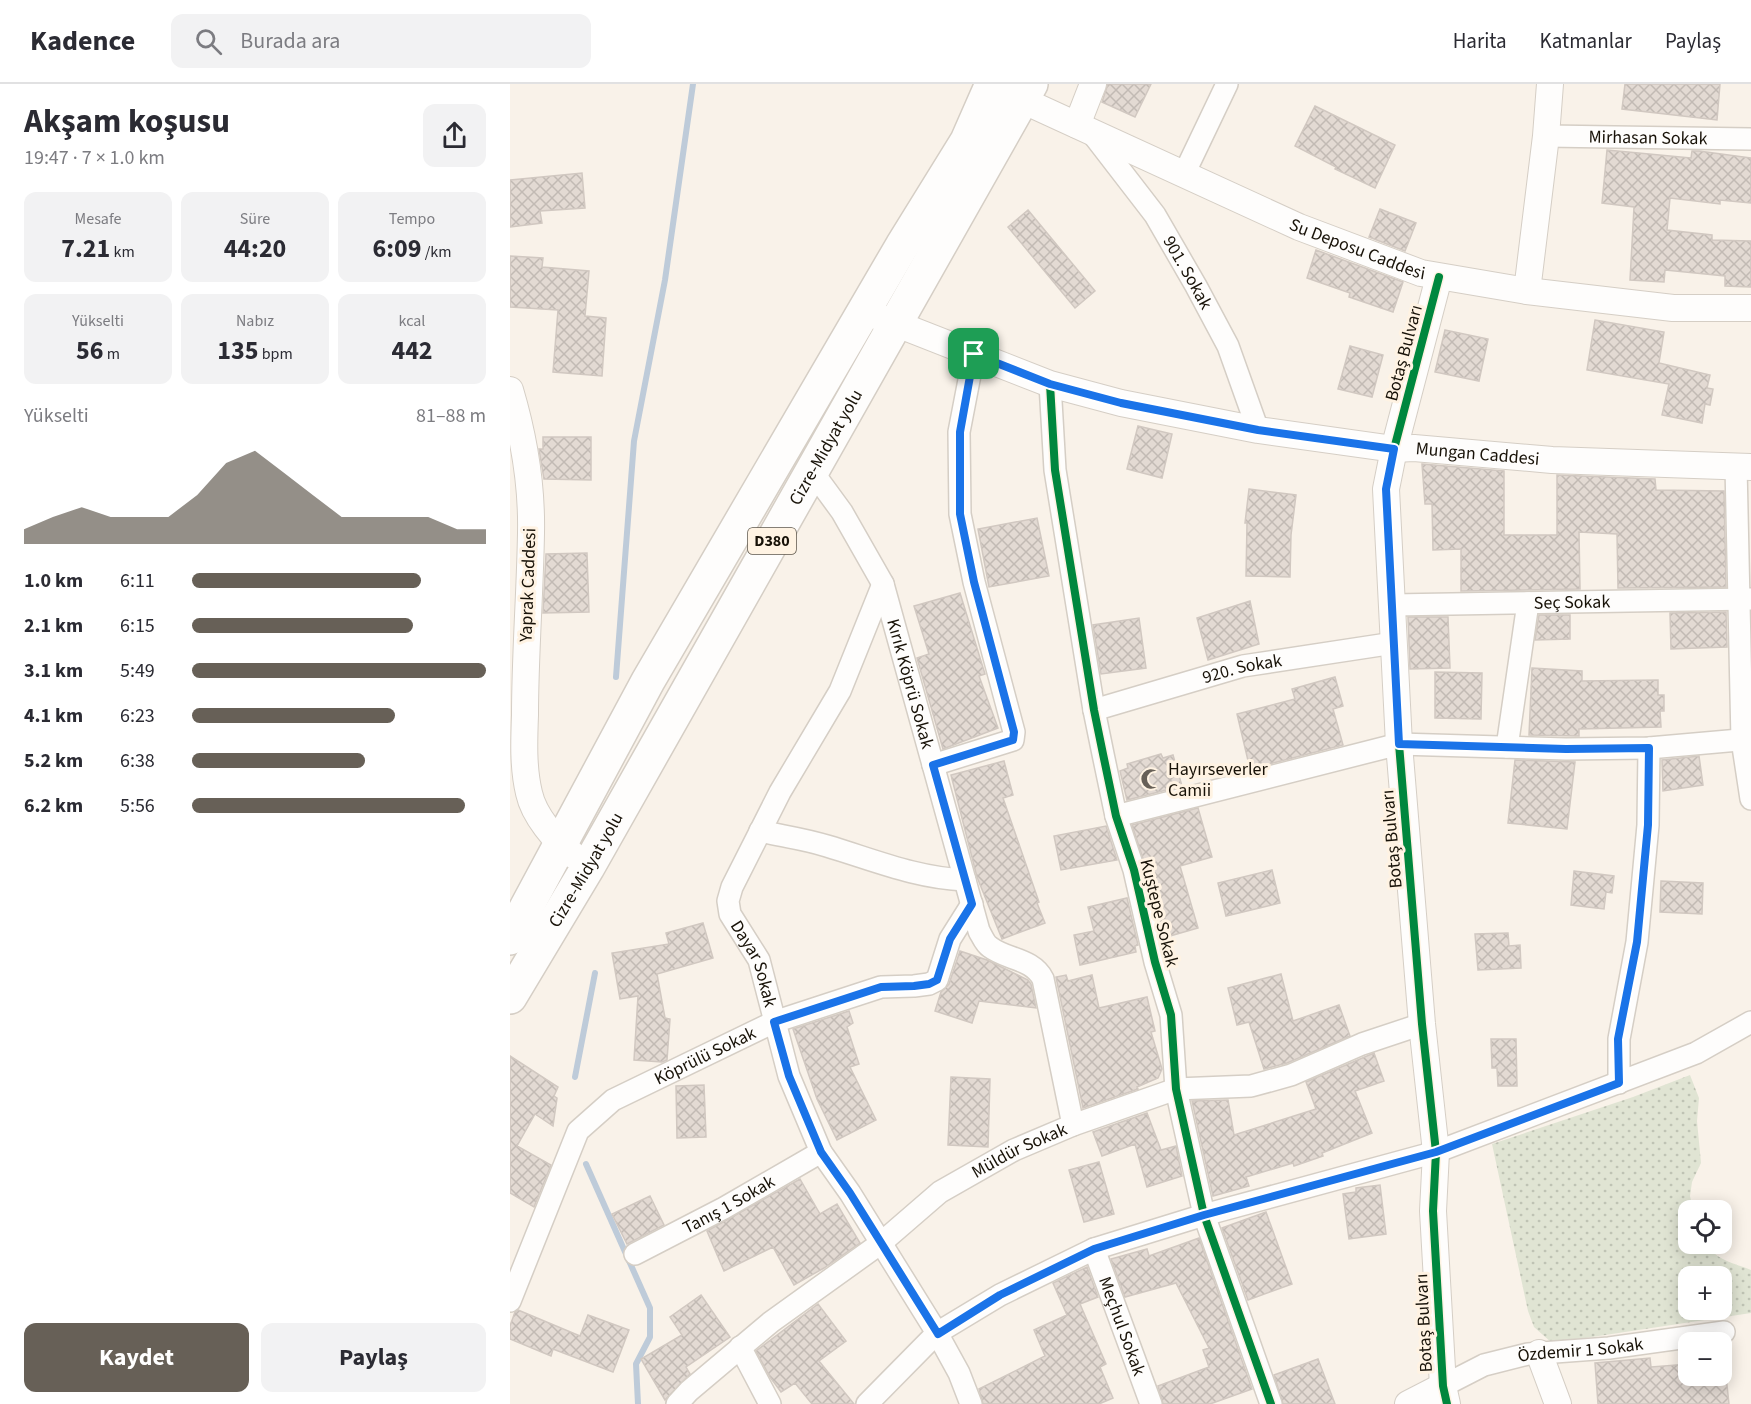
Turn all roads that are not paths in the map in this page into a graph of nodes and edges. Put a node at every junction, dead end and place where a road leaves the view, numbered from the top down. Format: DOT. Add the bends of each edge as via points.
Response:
graph roads {
  1 [pos="1093,84"];
  2 [pos="1227,84"];
  3 [pos="1550,84"];
  4 [pos="991,87"];
  5 [pos="1026,92"];
  6 [pos="1084,129"];
  7 [pos="1546,136"];
  8 [pos="1751,138"];
  9 [pos="1184,174"];
  10 [pos="1439,277"];
  11 [pos="1527,291"];
  12 [pos="1751,308"];
  13 [pos="865,310"];
  14 [pos="895,324"];
  15 [pos="974,354"];
  16 [pos="1050,384"];
  17 [pos="510,390"];
  18 [pos="1258,430"];
  19 [pos="1394,449"];
  20 [pos="1743,467"];
  21 [pos="812,471"];
  22 [pos="883,584"];
  23 [pos="1744,599"];
  24 [pos="1528,603"];
  25 [pos="1392,606"];
  26 [pos="1394,643"];
  27 [pos="1094,710"];
  28 [pos="1746,739"];
  29 [pos="1399,744"];
  30 [pos="1507,747"];
  31 [pos="1649,748"];
  32 [pos="933,765"];
  33 [pos="1751,799"];
  34 [pos="1116,816"];
  35 [pos="760,831"];
  36 [pos="561,845"];
  37 [pos="588,867"];
  38 [pos="965,880"];
  39 [pos="972,904"];
  40 [pos="513,926"];
  41 [pos="510,997"];
  42 [pos="774,1022"];
  43 [pos="1751,1022"];
  44 [pos="1422,1024"];
  45 [pos="1619,1083"];
  46 [pos="1176,1089"];
  47 [pos="1073,1125"];
  48 [pos="821,1152"];
  49 [pos="1436,1152"];
  50 [pos="1204,1215"];
  51 [pos="881,1243"];
  52 [pos="1094,1249"];
  53 [pos="635,1254"];
  54 [pos="510,1301"];
  55 [pos="938,1334"];
  56 [pos="1678,1338"];
  57 [pos="740,1347"];
  58 [pos="1539,1353"];
  59 [pos="1445,1395"];
  60 [pos="678,1404"];
  61 [pos="770,1404"];
  62 [pos="867,1404"];
  63 [pos="971,1404"];
  64 [pos="1151,1404"];
  65 [pos="1271,1404"];
  66 [pos="1408,1404"];
  67 [pos="1558,1404"];
  1 -- 6 [label="street"];
  2 -- 9 [label="street"];
  3 -- 7 [label="street"];
  4 -- 5 [label="street, Su Deposu Caddesi"];
  4 -- 13 [label="highway, Cizre-Midyat yolu / D380" via="967,141"];
  5 -- 6 [label="street, Su Deposu Caddesi"];
  5 -- 14 [label="highway, Cizre-Midyat yolu / D380"];
  6 -- 9 [label="street, Su Deposu Caddesi"];
  6 -- 18 [label="street, 901. Sokak" via="1155,215 1228,346"];
  7 -- 8 [label="street, Mirhasan Sokak"];
  7 -- 11 [label="street"];
  9 -- 10 [label="street, Su Deposu Caddesi" via="1299,227"];
  10 -- 11 [label="street, Su Deposu Caddesi"];
  10 -- 19 [label="street, Botaş Bulvarı"];
  11 -- 12 [label="street, Su Deposu Caddesi" via="1673,308"];
  13 -- 14 [label="street, Mungan Caddesi"];
  13 -- 36 [label="highway, Cizre-Midyat yolu / D380" via="648,681"];
  14 -- 15 [label="street, Mungan Caddesi"];
  14 -- 21 [label="highway, Cizre-Midyat yolu / D380"];
  15 -- 16 [label="street, Mungan Caddesi"];
  15 -- 32 [label="street" via="960,432 960,514 1014,732 1013,740"];
  16 -- 18 [label="street, Mungan Caddesi" via="1121,403"];
  16 -- 27 [label="street, Kuştepe Sokak" via="1055,470"];
  17 -- 36 [label="street, Yaprak Caddesi" via="529,470 531,532 524,762 529,794 544,825"];
  18 -- 19 [label="street, Mungan Caddesi"];
  19 -- 20 [label="street, Mungan Caddesi"];
  19 -- 25 [label="street, Botaş Bulvarı" via="1386,489"];
  20 -- 23 [label="street"];
  21 -- 22 [label="street, Kırık Köprü Sokak" via="842,512"];
  21 -- 37 [label="highway, Cizre-Midyat yolu / D380"];
  22 -- 32 [label="street, Kırık Köprü Sokak"];
  22 -- 35 [label="street, Dayar Sokak" via="840,691"];
  23 -- 24 [label="street, Seç Sokak"];
  23 -- 28 [label="street"];
  24 -- 25 [label="street, Seç Sokak"];
  24 -- 30 [label="street"];
  25 -- 26 [label="street, Botaş Bulvarı"];
  26 -- 27 [label="street, 920. Sokak" via="1243,666"];
  26 -- 29 [label="street, Botaş Bulvarı"];
  27 -- 34 [label="street, Kuştepe Sokak"];
  28 -- 31 [label="street"];
  28 -- 33 [label="street"];
  29 -- 30 [label="street"];
  29 -- 34 [label="street"];
  29 -- 44 [label="street, Botaş Bulvarı"];
  30 -- 31 [label="street"];
  31 -- 45 [label="street" via="1648,825 1637,942 1618,1039"];
  32 -- 38 [label="street, Kırık Köprü Sokak"];
  34 -- 46 [label="street, Kuştepe Sokak" via="1171,1015"];
  35 -- 38 [label="street" via="825,845 910,873"];
  35 -- 42 [label="street, Dayar Sokak" via="728,901 730,914 759,960"];
  36 -- 37 [label="street, Yaprak Caddesi"];
  36 -- 40 [label="highway, Cizre-Midyat yolu / D380"];
  37 -- 41 [label="highway, Cizre-Midyat yolu / D380"];
  38 -- 39 [label="street, Kırık Köprü Sokak"];
  39 -- 42 [label="street, Köprülü Sokak" via="950,939 937,980 914,986 881,987"];
  39 -- 47 [label="street, Kırık Köprü Sokak" via="979,931 988,946 1039,970"];
  42 -- 48 [label="street, Dayar Sokak" via="789,1076"];
  42 -- 54 [label="street, Köprülü Sokak" via="613,1100 578,1131"];
  43 -- 45 [label="street" via="1696,1053"];
  44 -- 46 [label="street, Müldür Sokak" via="1251,1086"];
  44 -- 49 [label="street, Botaş Bulvarı"];
  45 -- 49 [label="street"];
  46 -- 47 [label="street, Müldür Sokak"];
  46 -- 50 [label="street, Kuştepe Sokak"];
  47 -- 51 [label="street, Müldür Sokak" via="1014,1150 940,1192"];
  48 -- 51 [label="street, Dayar Sokak"];
  48 -- 53 [label="street, Tanış 1 Sokak"];
  49 -- 50 [label="street"];
  49 -- 59 [label="street, Botaş Bulvarı" via="1433,1211"];
  50 -- 52 [label="street"];
  50 -- 65 [label="street, Kuştepe Sokak"];
  51 -- 55 [label="street, Dayar Sokak"];
  51 -- 57 [label="street, Müldür Sokak"];
  52 -- 55 [label="street" via="1000,1295"];
  52 -- 64 [label="street, Meçhul Sokak"];
  55 -- 62 [label="street"];
  55 -- 63 [label="street, Dayar Sokak"];
  56 -- 58 [label="street, Özdemir 1 Sokak"];
  57 -- 60 [label="street, Müldür Sokak"];
  57 -- 61 [label="street"];
  58 -- 59 [label="street, Özdemir 1 Sokak" via="1484,1365"];
  58 -- 67 [label="street"];
  59 -- 66 [label="street"];
}
